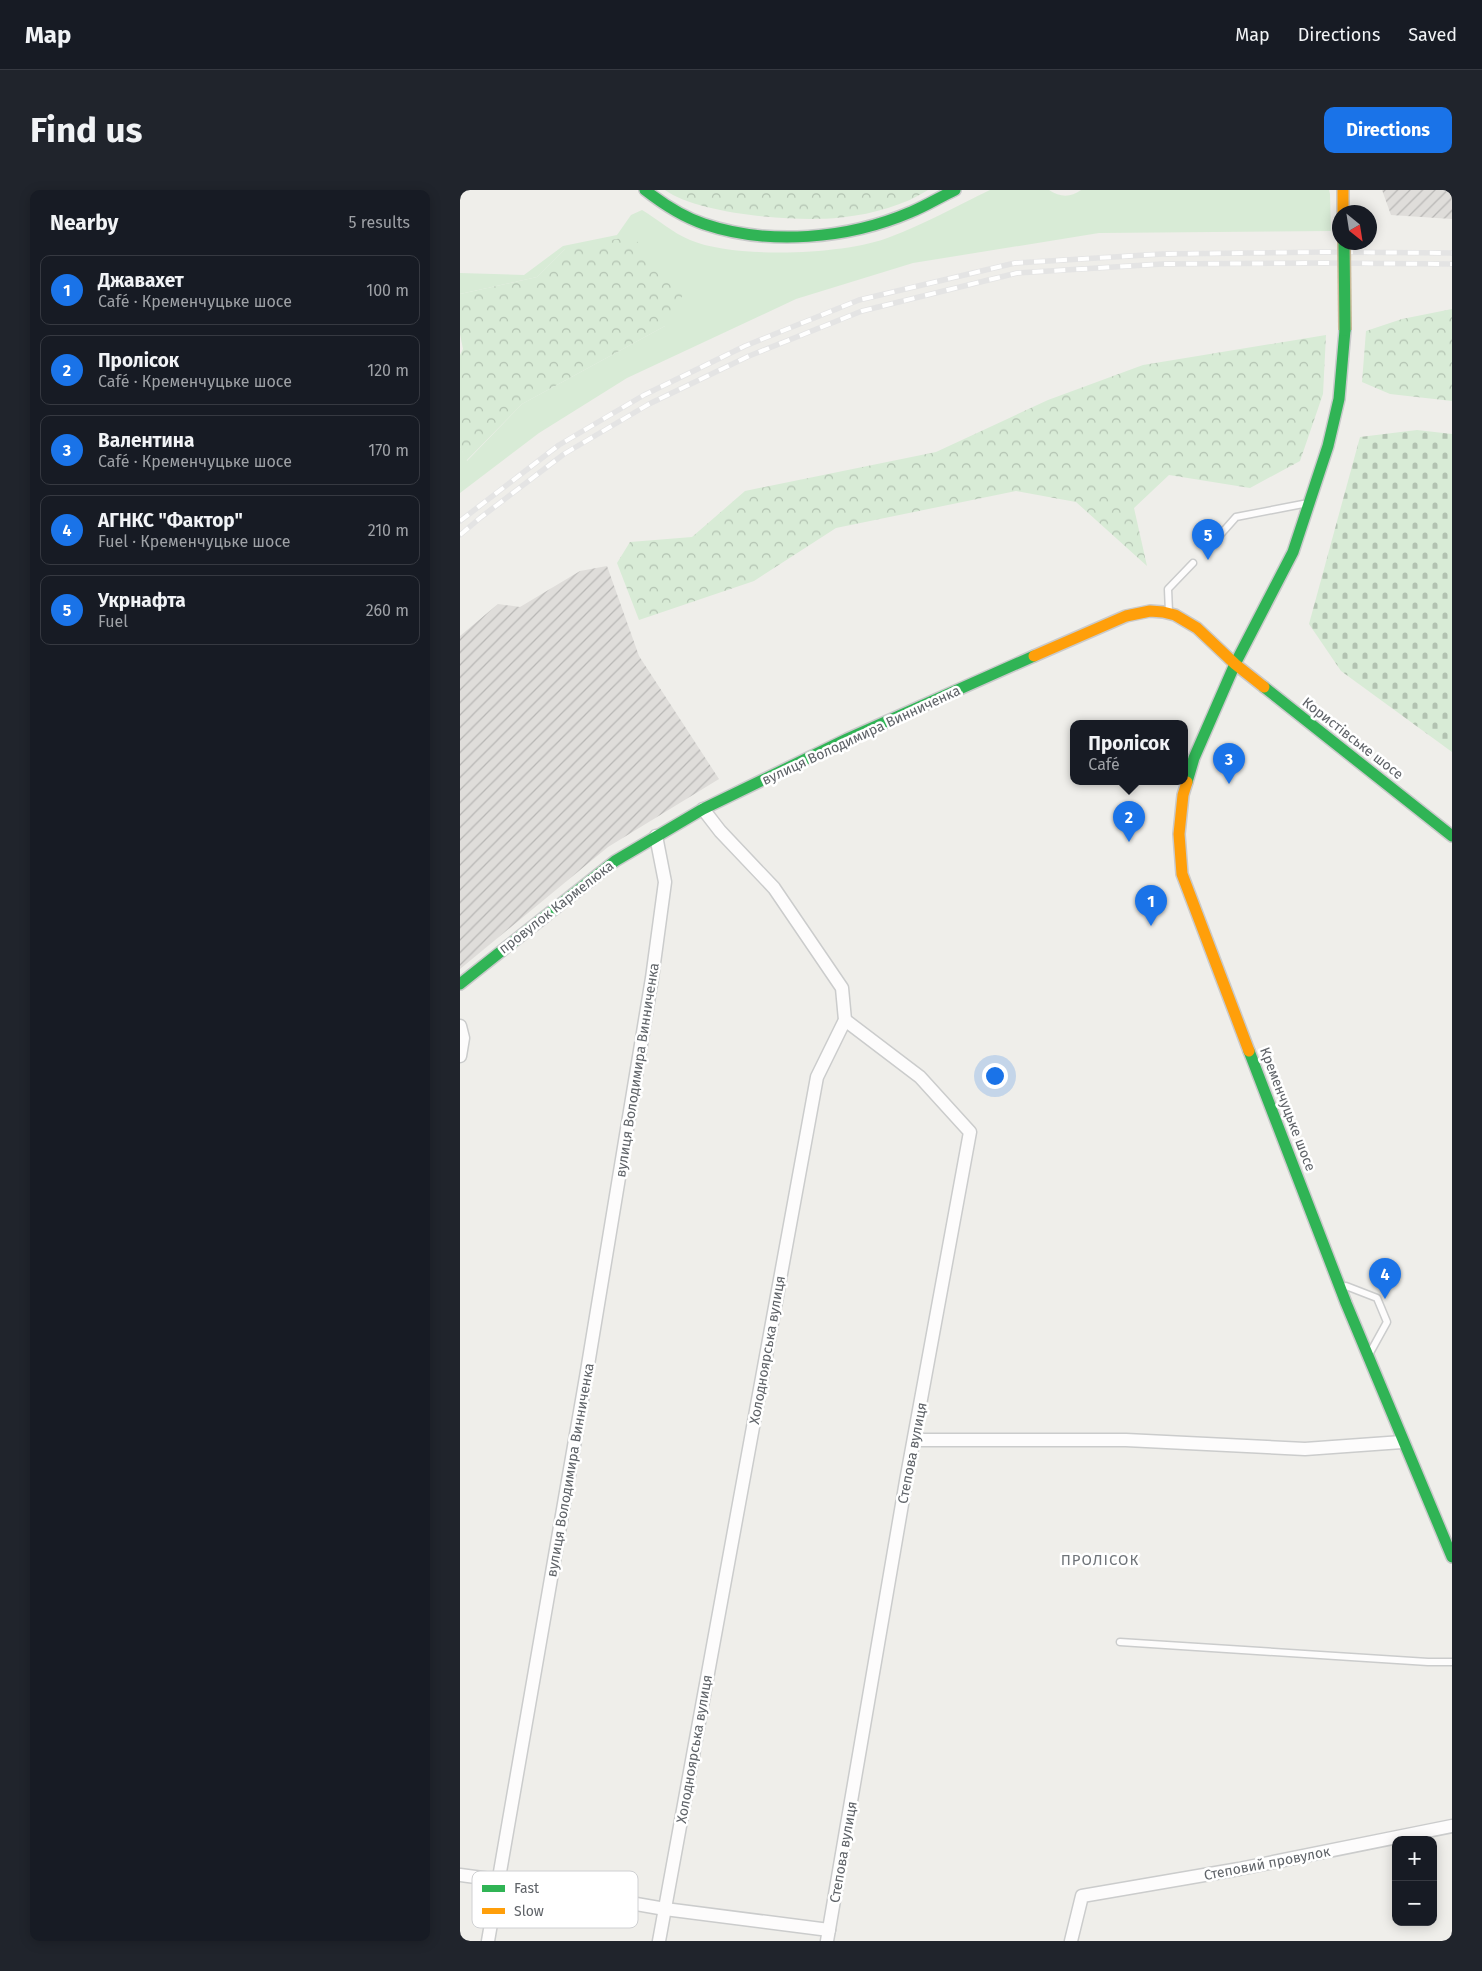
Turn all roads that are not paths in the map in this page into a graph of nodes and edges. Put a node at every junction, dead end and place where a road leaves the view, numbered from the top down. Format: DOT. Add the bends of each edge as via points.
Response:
graph roads {
  1 [pos="644,190"];
  2 [pos="955,190"];
  3 [pos="1344,250"];
  4 [pos="1309,503"];
  5 [pos="1212,542"];
  6 [pos="1193,563"];
  7 [pos="1169,613"];
  8 [pos="1235,664"];
  9 [pos="1188,778"];
  10 [pos="1186,785"];
  11 [pos="703,809"];
  12 [pos="656,836"];
  13 [pos="1452,836"];
  14 [pos="460,984"];
  15 [pos="845,1020"];
  16 [pos="460,1026"];
  17 [pos="460,1056"];
  18 [pos="1338,1282"];
  19 [pos="1368,1356"];
  20 [pos="915,1440"];
  21 [pos="1402,1442"];
  22 [pos="1452,1557"];
  23 [pos="1120,1642"];
  24 [pos="1452,1662"];
  25 [pos="1452,1826"];
  26 [pos="500,1871"];
  27 [pos="638,1904"];
  28 [pos="665,1909"];
  29 [pos="490,1928"];
  30 [pos="828,1936"];
  31 [pos="488,1941"];
  32 [pos="659,1941"];
  33 [pos="1071,1941"];
  1 -- 2 [label="main road" via="671,209 705,225 775,237 811,236 863,228 904,215"];
  3 -- 4 [label="main road, Кременчуцьке шосе, bridge" via="1345,330 1338,399 1328,446"];
  4 -- 5 [label="lane" via="1236,517"];
  4 -- 8 [label="main road, Кременчуцьке шосе" via="1293,552"];
  6 -- 7 [label="lane" via="1168,590"];
  7 -- 8 [label="main road, вулиця Володимира Винниченка" via="1183,618 1209,638"];
  7 -- 11 [label="main road, вулиця Володимира Винниченка" via="1151,611 1126,616 847,739"];
  8 -- 9 [label="main road, Кременчуцьке шосе"];
  8 -- 13 [label="main road, Користівське шосе"];
  10 -- 18 [label="main road, Кременчуцьке шосе" via="1179,834 1182,874"];
  11 -- 12 [label="main road, вулиця Володимира Винниченка"];
  11 -- 15 [label="street" via="774,888 842,988"];
  12 -- 14 [label="main road, провулок Кармелюка" via="615,860"];
  12 -- 26 [label="street, вулиця Володимира Винниченка" via="665,882 652,978"];
  15 -- 20 [label="street, Степова вулиця" via="920,1077 970,1132"];
  15 -- 28 [label="street, Холодноярська вулиця" via="817,1077"];
  16 -- 17 [label="street" via="463,1038"];
  18 -- 19 [label="main road, Кременчуцьке шосе"];
  18 -- 19 [label="lane" via="1377,1298 1388,1322"];
  19 -- 21 [label="main road, Кременчуцьке шосе"];
  20 -- 21 [label="street" via="1126,1440 1305,1449"];
  20 -- 30 [label="street, Степова вулиця"];
  21 -- 22 [label="main road, Кременчуцьке шосе"];
  23 -- 24 [label="lane"];
  25 -- 33 [label="street, Степовий провулок" via="1239,1869 1082,1896"];
  27 -- 28 [label="street"];
  28 -- 30 [label="street"];
  28 -- 32 [label="street, Холодноярська вулиця"];
  29 -- 31 [label="street, вулиця Володимира Винниченка"];
}
